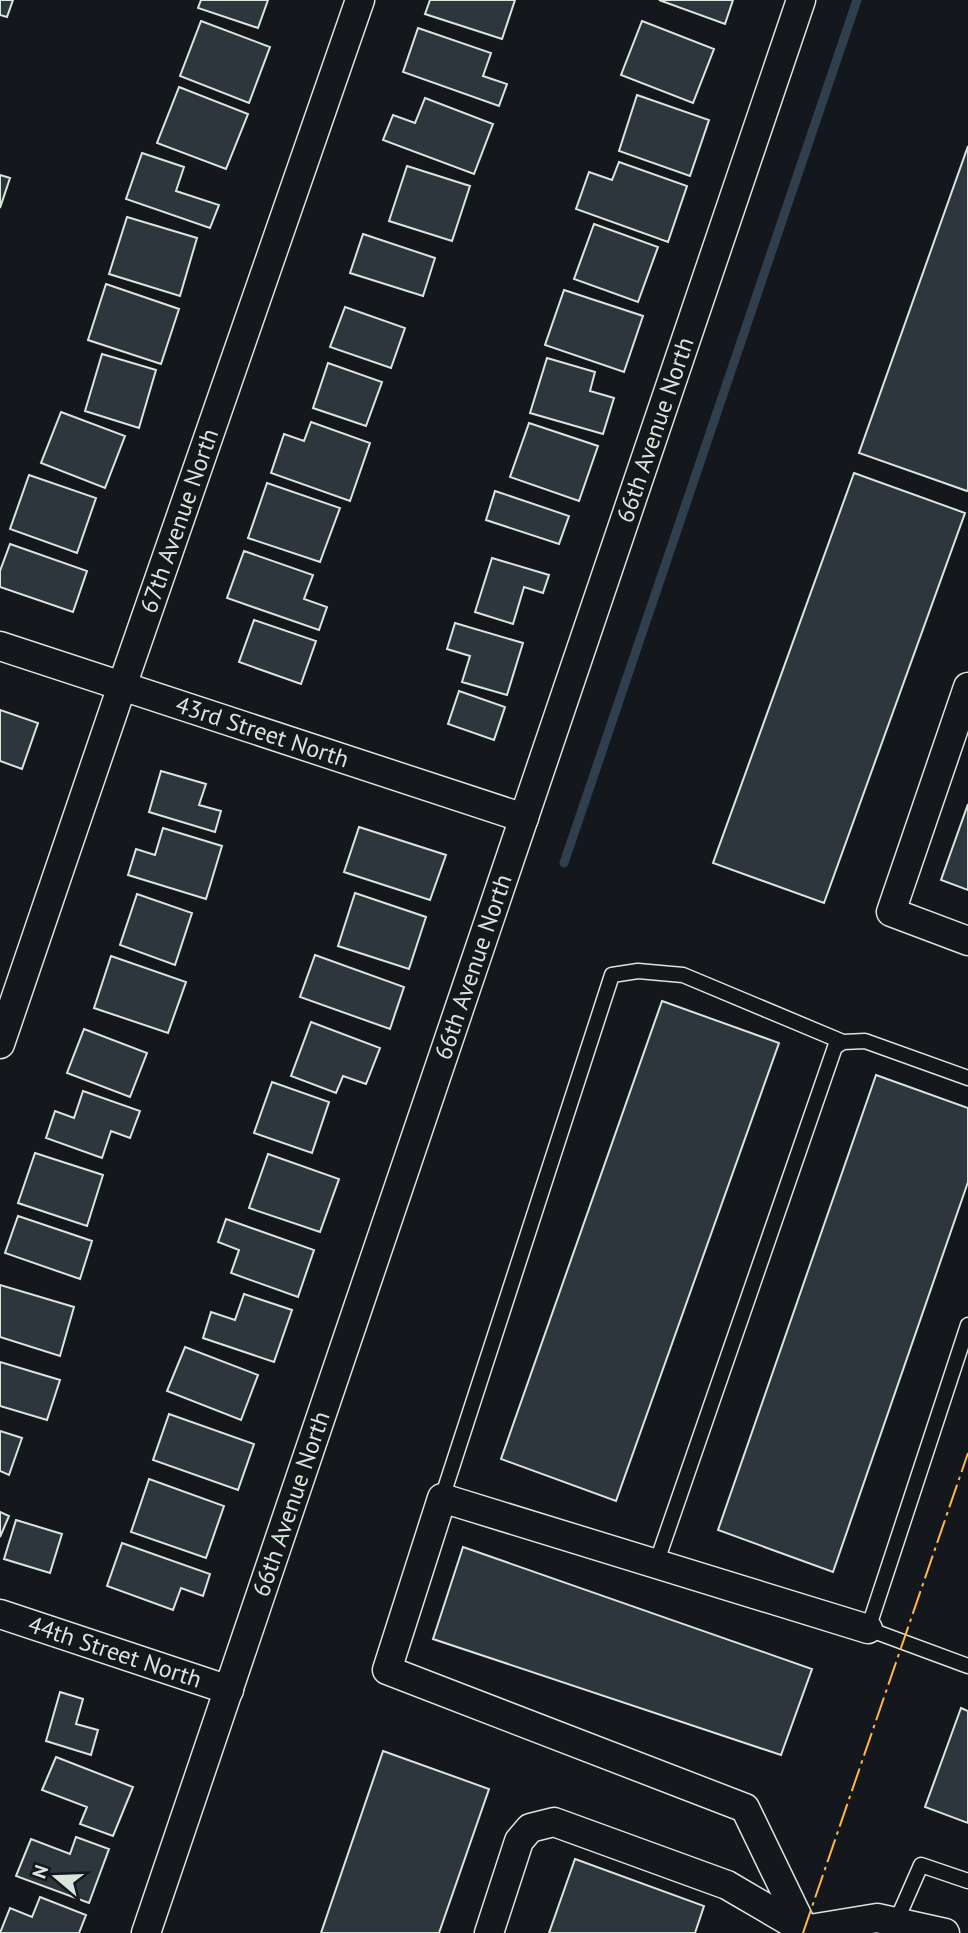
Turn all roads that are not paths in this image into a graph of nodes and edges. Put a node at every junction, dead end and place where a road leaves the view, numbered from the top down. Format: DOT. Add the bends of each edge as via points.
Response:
graph roads {
  1 [pos="360,0"];
  2 [pos="801,0"];
  3 [pos="0,646"];
  4 [pos="122,686"];
  5 [pos="968,687"];
  6 [pos="524,818"];
  7 [pos="968,940"];
  8 [pos="843,1042"];
  9 [pos="0,1044"];
  10 [pos="968,1078"];
  11 [pos="968,1325"];
  12 [pos="442,1498"];
  13 [pos="656,1564"];
  14 [pos="0,1614"];
  15 [pos="868,1629"];
  16 [pos="968,1666"];
  17 [pos="229,1690"];
  18 [pos="968,1881"];
  19 [pos="896,1922"];
  20 [pos="803,1932"];
  21 [pos="146,1933"];
  22 [pos="489,1933"];
  23 [pos="945,1933"];
  1 -- 4 [label="street, 67th Avenue North"];
  2 -- 6 [label="street, 66th Avenue North"];
  3 -- 4 [label="street, 43rd Street North"];
  4 -- 6 [label="street, 43rd Street North"];
  4 -- 9 [label="street, 67th Avenue North"];
  5 -- 7 [label="street" via="891,912"];
  6 -- 17 [label="street, 66th Avenue North"];
  8 -- 10 [label="lane" via="865,1041"];
  8 -- 12 [label="lane" via="683,975 638,971 612,975"];
  8 -- 13 [label="lane" via="835,1048"];
  11 -- 15 [label="lane"];
  12 -- 13 [label="street"];
  12 -- 20 [label="street" via="387,1671 745,1808"];
  13 -- 15 [label="street"];
  14 -- 17 [label="street, 44th Street North"];
  15 -- 16 [label="lane"];
  17 -- 21 [label="street, 66th Avenue North"];
  18 -- 19 [label="lane" via="921,1865"];
  19 -- 20 [label="street" via="877,1918"];
  19 -- 23 [label="street"];
  20 -- 22 [label="street" via="727,1885 554,1822 530,1828 519,1841"];
}
